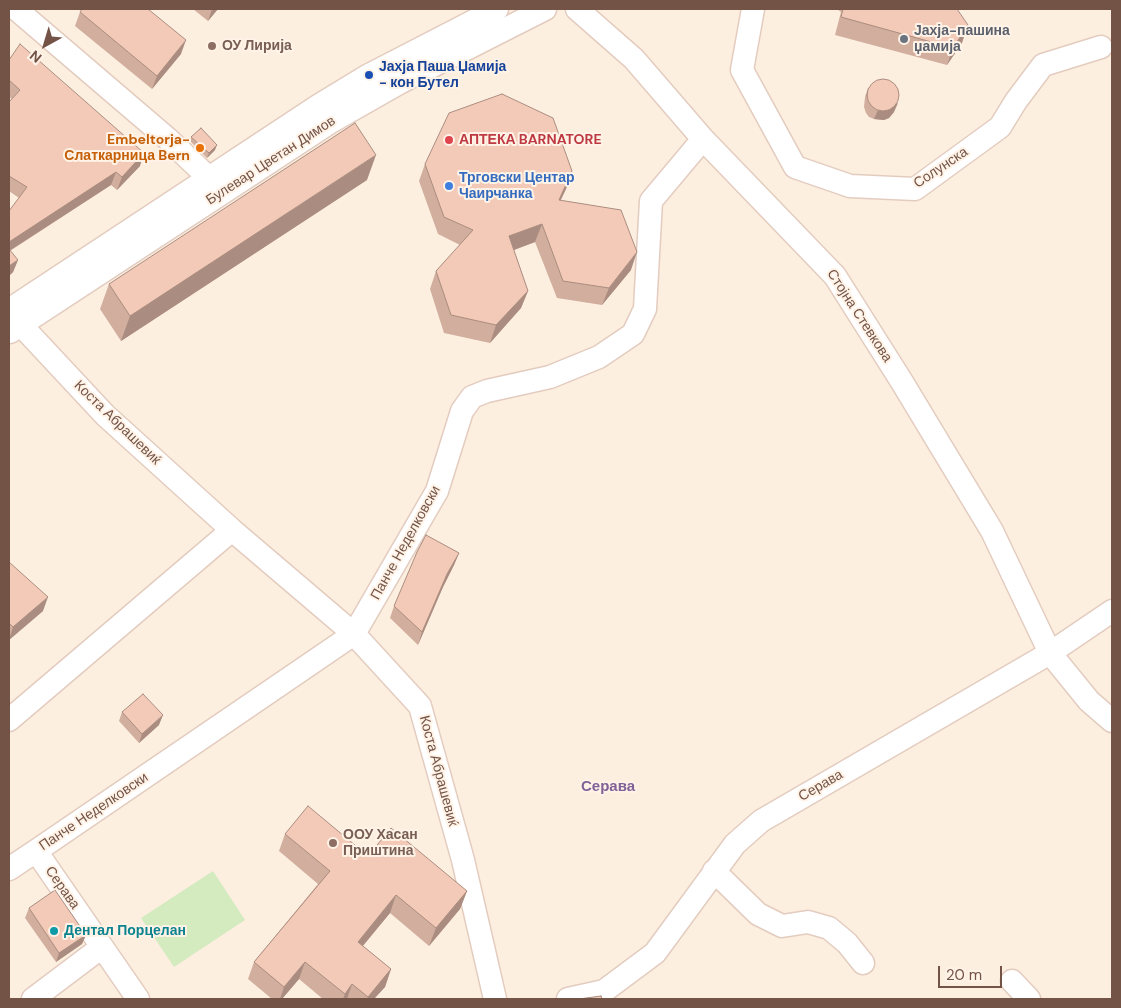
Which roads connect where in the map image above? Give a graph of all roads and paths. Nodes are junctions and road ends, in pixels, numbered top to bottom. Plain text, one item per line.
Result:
1 (16, 9) edge
2 (496, 9) edge
3 (545, 9) edge
4 (577, 9) edge
5 (753, 9) edge
6 (1101, 47) dead end
7 (703, 140) junction
8 (209, 178) junction
9 (12, 319) edge
10 (232, 530) junction
11 (1112, 611) edge
12 (354, 634) junction
13 (1050, 653) junction
14 (9, 720) edge
15 (1112, 721) edge
16 (36, 851) junction
17 (9, 869) edge
18 (714, 871) junction
19 (102, 947) junction
20 (863, 962) dead end
21 (1012, 981) dead end
22 (33, 999) edge
23 (138, 999) edge
24 (495, 999) edge
25 (568, 999) edge
26 (1029, 999) edge

1 - 8 street
2 - 8 street, Булевар Цветан Димов
3 - 9 street, Булевар Цветан Димов
4 - 7 street, Стојна Стевкова
5 - 6 street, Солунска
7 - 12 street, Панче Неделковски
7 - 13 street, Стојна Стевкова
8 - 9 street, Булевар Цветан Димов
9 - 10 street, Коста Абрашевиќ
10 - 12 street, Коста Абрашевиќ
10 - 14 street
11 - 13 street, Серава
12 - 16 street, Панче Неделковски
12 - 24 street, Коста Абрашевиќ
13 - 15 street, Стојна Стевкова
13 - 18 street, Серава
16 - 17 street, Панче Неделковски
16 - 19 street, Серава
18 - 20 street
18 - 25 street, Серава
19 - 22 street
19 - 23 street, Серава
21 - 26 street

